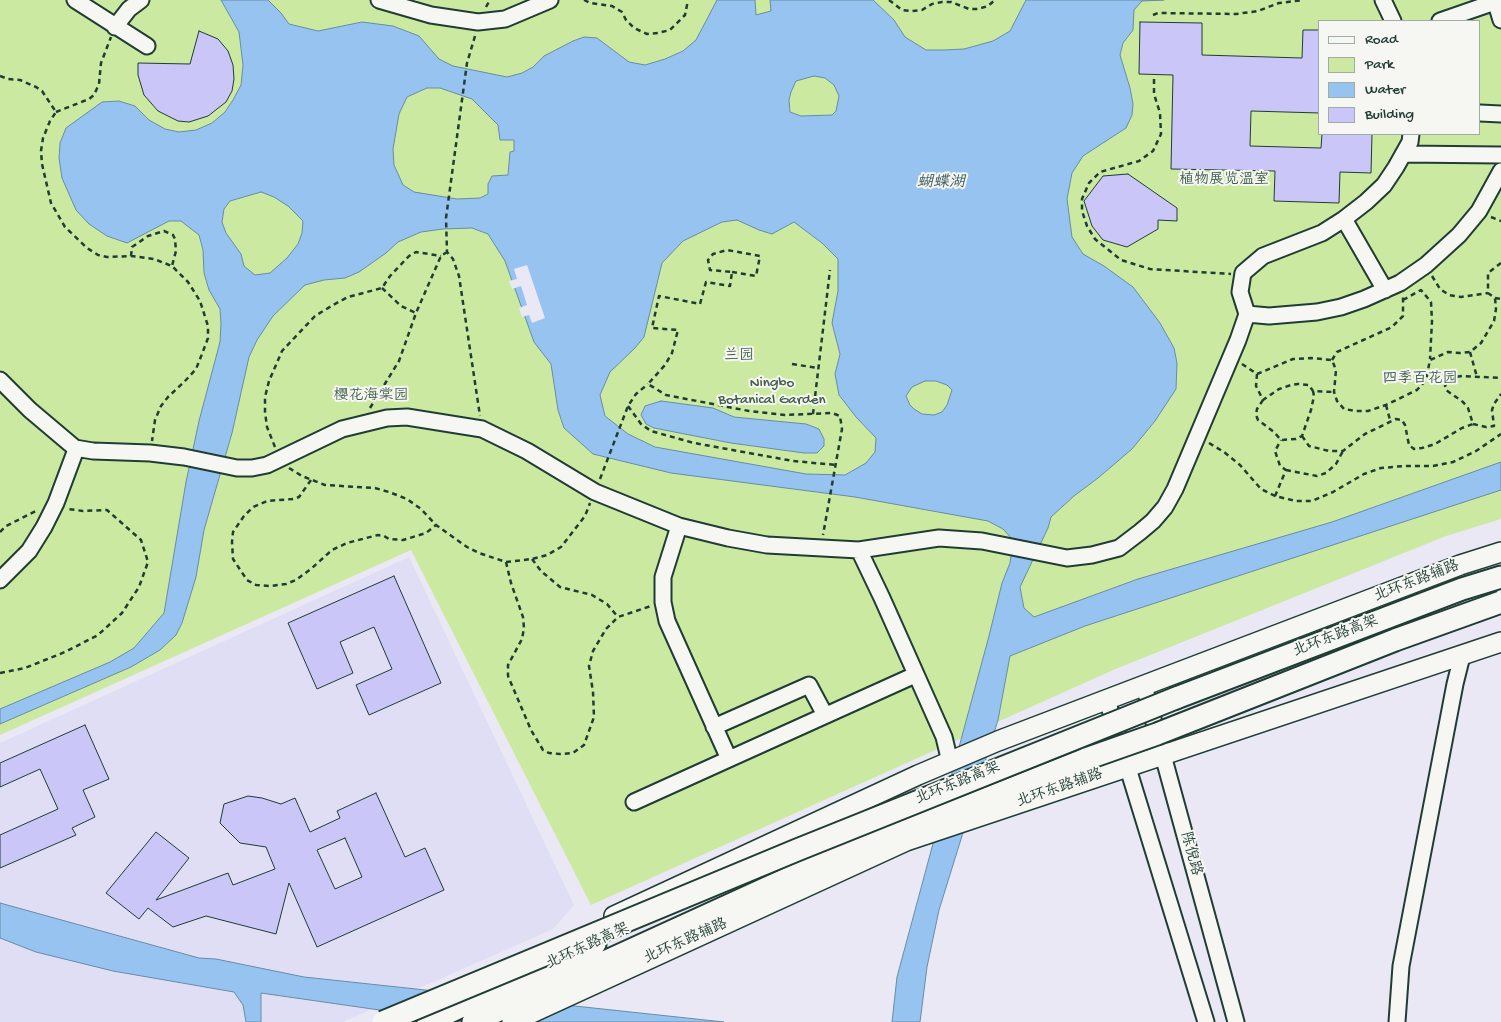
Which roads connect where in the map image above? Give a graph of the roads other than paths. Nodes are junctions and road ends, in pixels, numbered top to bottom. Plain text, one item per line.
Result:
1 (75, 0) edge
2 (140, 0) edge
3 (379, 0) edge
4 (550, 0) edge
5 (1383, 0) edge
6 (1495, 1) edge
7 (1392, 20) edge
8 (1443, 20) edge
9 (1501, 20) edge
10 (115, 27) junction
11 (146, 46) dead end
12 (1481, 113) edge
13 (1501, 114) edge
14 (1411, 135) edge
15 (1403, 154) junction
16 (1501, 156) edge
17 (1501, 171) edge
18 (1344, 219) junction
19 (1385, 290) junction
20 (1247, 314) junction
21 (0, 380) edge
22 (75, 448) junction
23 (679, 526) junction
24 (858, 550) junction
25 (1501, 552) edge
26 (1501, 577) edge
27 (0, 580) edge
28 (1501, 602) edge
29 (1501, 642) edge
30 (1462, 656) junction
31 (915, 675) junction
32 (1144, 686) junction
33 (1107, 700) junction
34 (824, 716) junction
35 (714, 728) junction
36 (1164, 756) junction
37 (729, 759) junction
38 (950, 762) junction
39 (1127, 767) junction
40 (634, 802) dead end
41 (797, 850) junction
42 (806, 870) junction
43 (383, 1022) edge
44 (428, 1022) edge
45 (474, 1022) edge
46 (503, 1022) edge
47 (512, 1022) edge
48 (1206, 1022) edge
49 (1236, 1022) edge
50 (1397, 1022) edge

1 - 10 street
2 - 10 street
3 - 4 street
5 - 7 street
6 - 8 street
6 - 9 street
10 - 11 street
12 - 13 street
14 - 15 street
15 - 16 street
15 - 18 street
17 - 19 street
18 - 19 street
18 - 20 street
19 - 20 street
20 - 24 street
21 - 22 street
22 - 23 street
22 - 27 street
23 - 24 street
23 - 35 street
24 - 31 street
25 - 32 main road, 北环东路辅路
26 - 41 highway, 北环东路高架, bridge
28 - 42 highway, 北环东路高架, bridge
29 - 30 main road, 北环东路辅路
30 - 36 main road, 北环东路辅路
30 - 50 street
31 - 34 street
31 - 38 street
32 - 33 main road, 北环东路辅路
32 - 36 street, 陈倪路
33 - 38 main road, 北环东路辅路
33 - 39 street
34 - 35 street
34 - 37 street
35 - 37 street
36 - 39 main road, 北环东路辅路
36 - 49 street, 陈倪路
37 - 40 street
38 - 43 main road, 北环东路辅路, bridge
39 - 47 main road, 北环东路辅路
39 - 48 street
41 - 43 highway, bridge
41 - 44 highway, 北环东路高架, bridge
42 - 45 highway, 北环东路高架
42 - 46 highway

